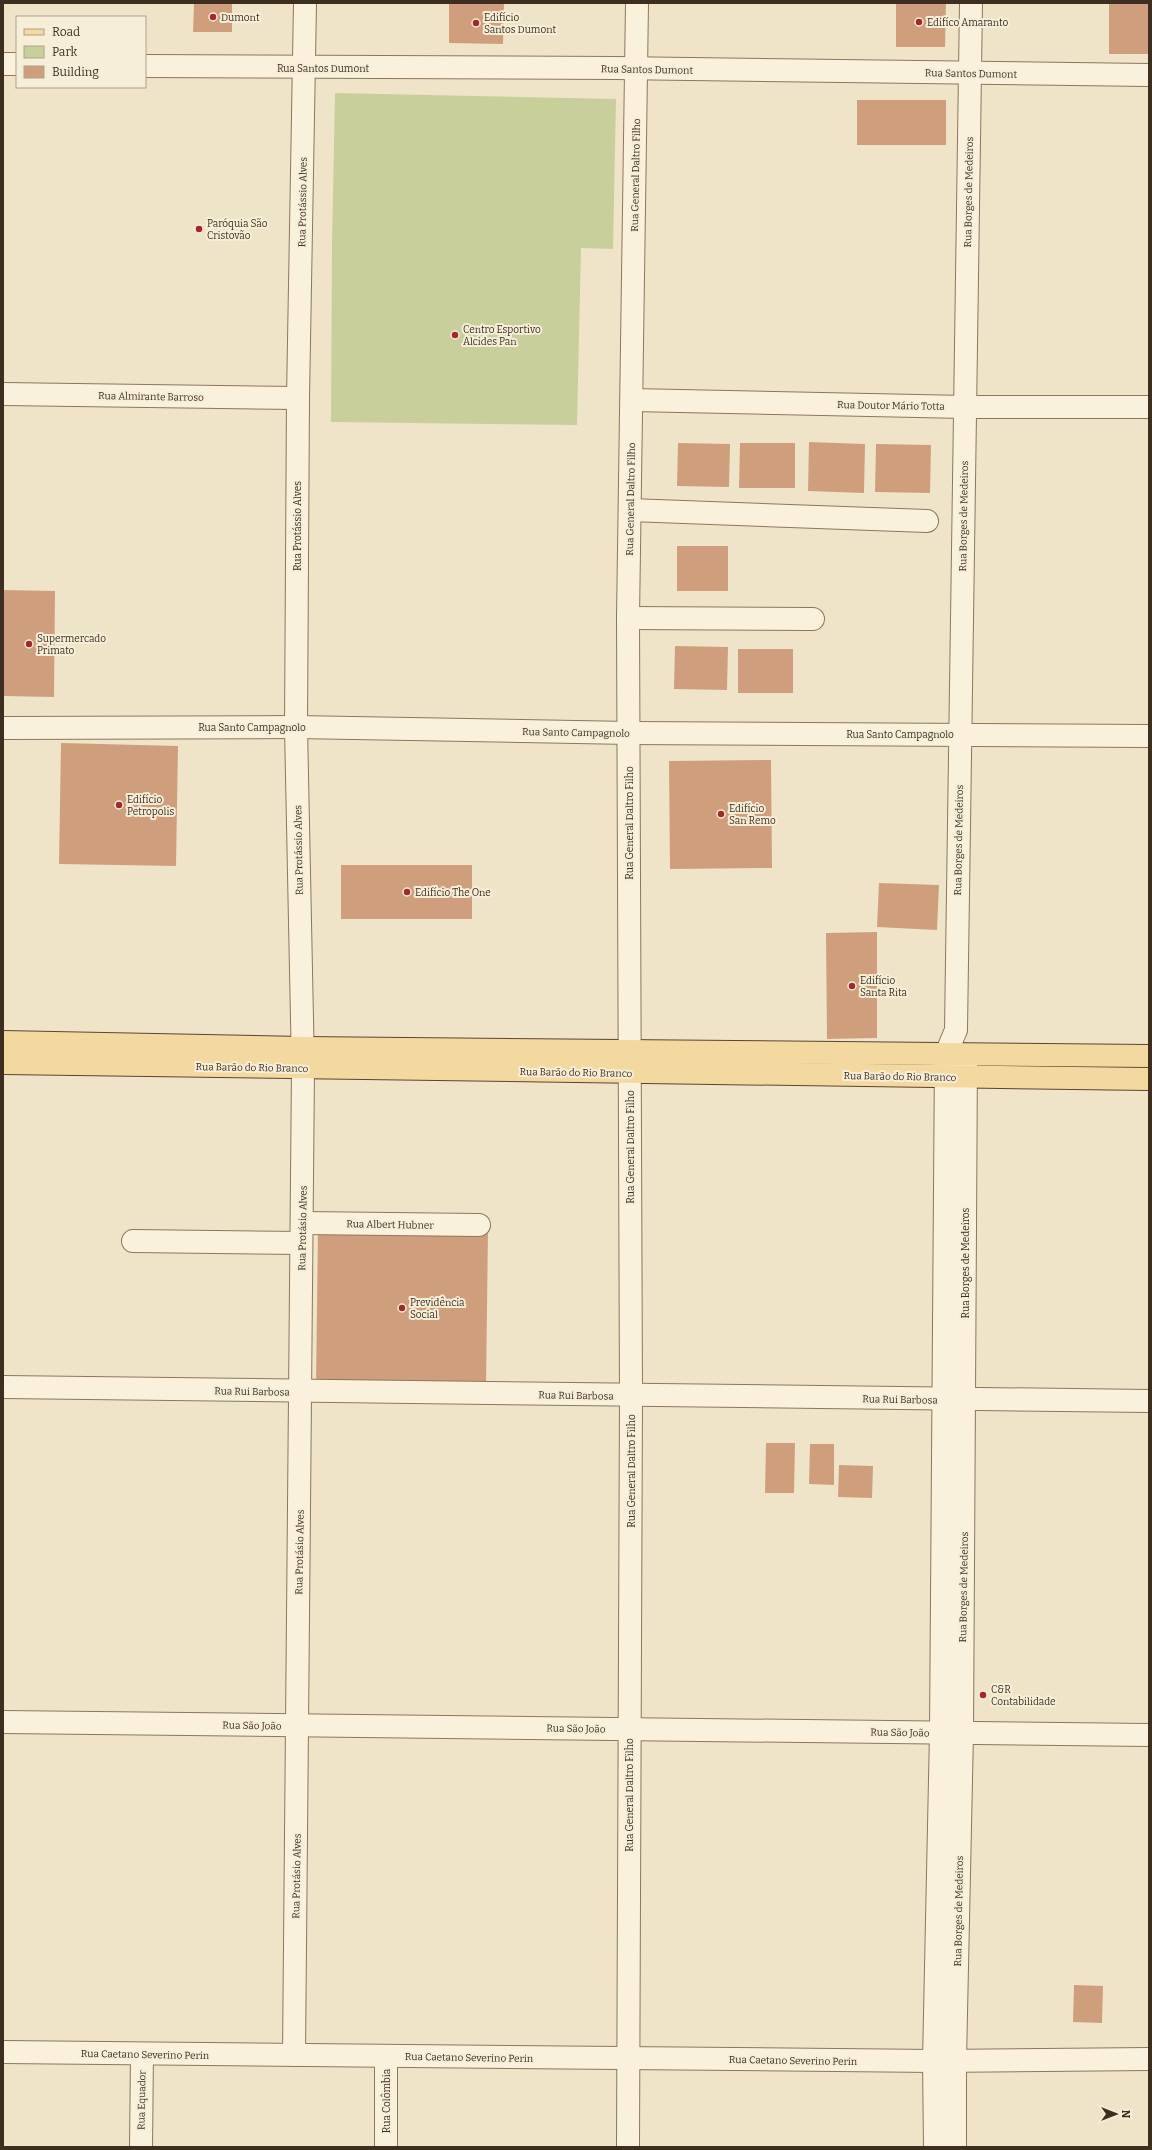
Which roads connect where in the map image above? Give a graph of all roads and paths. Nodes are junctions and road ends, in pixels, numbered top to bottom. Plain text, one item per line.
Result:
1 (306, 3) edge
2 (637, 3) edge
3 (971, 3) edge
4 (3, 64) edge
5 (16, 64) edge
6 (146, 66) edge
7 (304, 68) junction
8 (637, 69) junction
9 (970, 73) junction
10 (1149, 75) edge
11 (3, 394) edge
12 (298, 398) junction
13 (632, 400) junction
14 (965, 406) junction
15 (1149, 407) edge
16 (630, 510) junction
17 (927, 521) dead end
18 (628, 618) junction
19 (813, 619) dead end
20 (296, 727) junction
21 (3, 728) edge
22 (630, 733) junction
23 (960, 734) junction
24 (1149, 736) edge
25 (3, 1042) edge
26 (629, 1051) junction
27 (956, 1054) junction
28 (1149, 1056) edge
29 (303, 1058) junction
30 (3, 1063) edge
31 (630, 1073) junction
32 (956, 1077) junction
33 (1149, 1079) edge
34 (479, 1225) dead end
35 (301, 1233) junction
36 (133, 1241) dead end
37 (3, 1387) edge
38 (300, 1391) junction
39 (631, 1396) junction
40 (942, 1399) junction
41 (965, 1400) junction
42 (1149, 1401) edge
43 (3, 1722) edge
44 (297, 1725) junction
45 (630, 1729) junction
46 (952, 1733) junction
47 (1149, 1735) edge
48 (3, 2052) edge
49 (142, 2054) junction
50 (294, 2055) junction
51 (386, 2056) junction
52 (628, 2058) junction
53 (1149, 2059) edge
54 (944, 2061) junction
55 (141, 2147) edge
56 (386, 2147) edge
57 (628, 2147) edge
58 (935, 2147) edge
59 (955, 2147) edge

1 - 7 street, Rua Protássio Alves
2 - 8 street, Rua General Daltro Filho
3 - 9 street, Rua Borges de Medeiros
4 - 5 street
6 - 7 street, Rua Santos Dumont
7 - 8 street, Rua Santos Dumont
7 - 12 street, Rua Protássio Alves
8 - 9 street, Rua Santos Dumont
8 - 13 street, Rua General Daltro Filho
9 - 10 street, Rua Santos Dumont
9 - 14 street, Rua Borges de Medeiros
11 - 12 street, Rua Almirante Barroso
12 - 20 street, Rua Protássio Alves
13 - 14 street, Rua Doutor Mário Totta
13 - 16 street, Rua General Daltro Filho
14 - 15 street, Rua Doutor Mário Totta
14 - 23 street, Rua Borges de Medeiros
16 - 17 street
16 - 18 street, Rua General Daltro Filho
18 - 19 street
18 - 22 street, Rua General Daltro Filho
20 - 21 street, Rua Santo Campagnolo
20 - 22 street, Rua Santo Campagnolo
20 - 29 street, Rua Protássio Alves
22 - 23 street, Rua Santo Campagnolo
22 - 26 street, Rua General Daltro Filho
23 - 24 street, Rua Santo Campagnolo
23 - 27 street, Rua Borges de Medeiros
25 - 29 main road, Rua Barão do Rio Branco
26 - 27 main road, Rua Barão do Rio Branco
26 - 29 main road, Rua Barão do Rio Branco
26 - 31 street, Rua General Daltro Filho
27 - 28 main road, Rua Barão do Rio Branco
27 - 32 street
29 - 30 main road, Rua Barão do Rio Branco
29 - 31 main road, Rua Barão do Rio Branco
29 - 35 street, Rua Protásio Alves
31 - 32 main road, Rua Barão do Rio Branco
31 - 39 street, Rua General Daltro Filho
32 - 33 main road, Rua Barão do Rio Branco
32 - 40 street
32 - 41 street, Rua Borges de Medeiros
34 - 35 street, Rua Albert Hubner
35 - 36 street, Rua Albert Hubner
35 - 38 street, Rua Protásio Alves
37 - 38 street, Rua Rui Barbosa
38 - 39 street, Rua Rui Barbosa
38 - 44 street, Rua Protásio Alves
39 - 40 street, Rua Rui Barbosa
39 - 45 street, Rua General Daltro Filho
40 - 41 street, Rua Rui Barbosa
40 - 46 street
41 - 42 street, Rua Rui Barbosa
41 - 46 street, Rua Borges de Medeiros
43 - 44 street, Rua São João
44 - 45 street, Rua São João
44 - 50 street, Rua Protásio Alves
45 - 46 street, Rua São João
45 - 52 street, Rua General Daltro Filho
46 - 47 street, Rua São João
46 - 54 street, Rua Borges de Medeiros
48 - 49 street, Rua Caetano Severino Perin
49 - 50 street, Rua Caetano Severino Perin
49 - 55 street, Rua Equador
50 - 51 street, Rua Caetano Severino Perin
51 - 52 street, Rua Caetano Severino Perin
51 - 56 street, Rua Colômbia
52 - 54 street, Rua Caetano Severino Perin
52 - 57 street, Rua General Daltro Filho
53 - 54 street, Rua Caetano Severino Perin
54 - 58 street
54 - 59 street, Rua Borges de Medeiros

